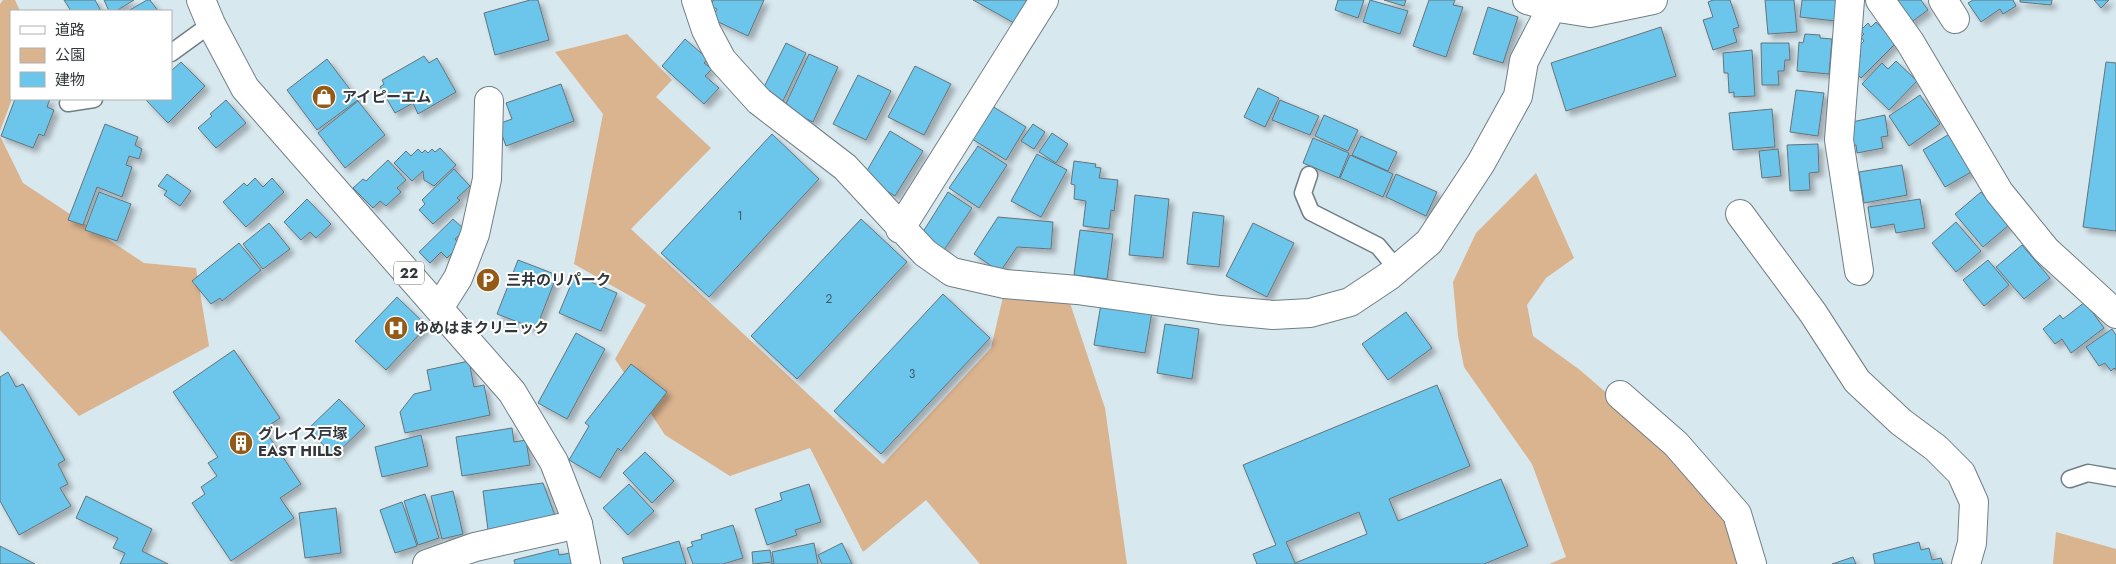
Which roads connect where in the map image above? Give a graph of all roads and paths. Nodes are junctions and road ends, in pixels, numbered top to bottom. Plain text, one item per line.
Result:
1 (696, 0) edge
2 (1044, 0) edge
3 (1653, 0) edge
4 (1850, 0) edge
5 (1880, 0) edge
6 (1545, 2) edge
7 (206, 12) edge
8 (172, 52) edge
9 (88, 100) edge
10 (489, 101) dead end
11 (68, 103) dead end
12 (1309, 175) dead end
13 (1740, 214) dead end
14 (900, 229) junction
15 (1397, 269) junction
16 (1859, 271) dead end
17 (439, 308) junction
18 (2116, 314) edge
19 (1620, 395) dead end
20 (2116, 478) edge
21 (2070, 479) dead end
22 (578, 524) junction
23 (427, 564) edge
24 (586, 564) edge
25 (1752, 564) edge
26 (1966, 564) edge

1 - 14 street
2 - 14 street
3 - 6 street
4 - 16 street
5 - 18 street
6 - 15 street
7 - 8 lane
7 - 17 street, 22
9 - 11 lane
10 - 17 street
12 - 15 lane
13 - 26 street
14 - 15 street
17 - 22 street, 22
19 - 25 street
20 - 21 lane
22 - 23 street
22 - 24 street, 22

